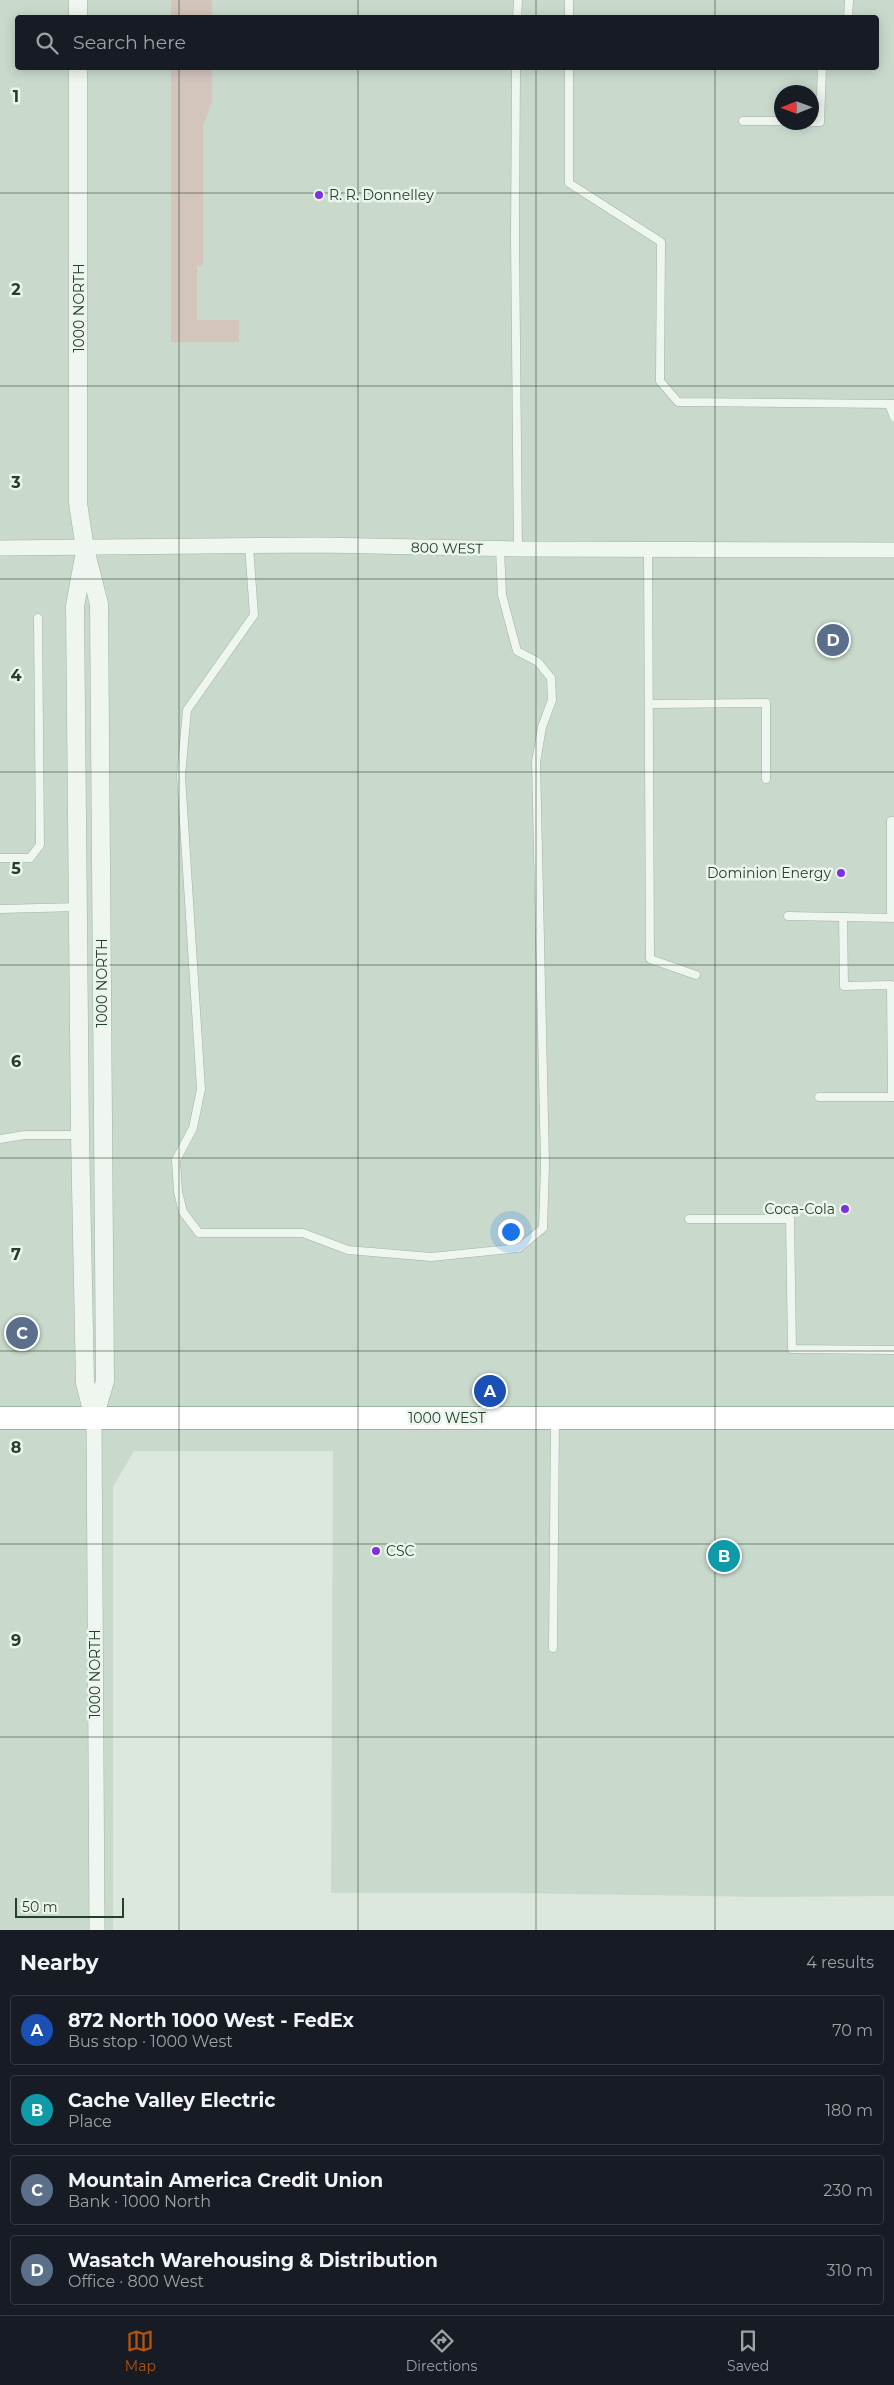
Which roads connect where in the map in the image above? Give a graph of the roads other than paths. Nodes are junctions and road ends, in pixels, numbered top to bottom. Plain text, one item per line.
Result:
1 (78, 0) edge
2 (518, 0) edge
3 (569, 0) edge
4 (849, 0) edge
5 (78, 15) edge
6 (517, 15) edge
7 (569, 15) edge
8 (848, 15) edge
9 (78, 70) edge
10 (516, 70) edge
11 (569, 70) edge
12 (822, 70) edge
13 (743, 121) dead end
14 (774, 121) edge
15 (819, 122) edge
16 (891, 404) edge
17 (894, 417) edge
18 (249, 546) junction
19 (0, 548) edge
20 (85, 549) junction
21 (500, 549) junction
22 (518, 549) junction
23 (648, 550) junction
24 (894, 550) edge
25 (38, 618) dead end
26 (649, 704) junction
27 (766, 779) dead end
28 (891, 821) dead end
29 (0, 858) edge
30 (78, 907) junction
31 (0, 909) edge
32 (788, 916) dead end
33 (843, 916) junction
34 (893, 918) edge
35 (696, 975) dead end
36 (819, 1097) dead end
37 (893, 1097) edge
38 (80, 1135) junction
39 (0, 1139) edge
40 (689, 1218) dead end
41 (894, 1350) edge
42 (0, 1418) edge
43 (94, 1418) junction
44 (555, 1418) junction
45 (894, 1418) edge
46 (553, 1648) dead end
47 (97, 1930) edge

1 - 5 street
2 - 6 lane
3 - 7 lane
4 - 8 lane
9 - 20 street, 1000 NORTH
10 - 22 lane
11 - 16 lane
12 - 15 lane
13 - 14 lane
16 - 17 lane
18 - 20 street, 800 WEST
18 - 21 street, 800 WEST
18 - 21 lane
19 - 20 street, 800 WEST
20 - 30 street, 1000 NORTH
20 - 43 street, 1000 NORTH
21 - 22 street, 800 WEST
22 - 23 street, 800 WEST
23 - 24 street, 800 WEST
23 - 26 lane
25 - 29 lane
26 - 27 lane
26 - 35 lane
28 - 34 lane
30 - 31 lane
30 - 38 street, 1000 NORTH
32 - 33 lane
33 - 34 lane
33 - 37 lane
36 - 37 lane
38 - 39 lane
38 - 43 street, 1000 NORTH
40 - 41 lane
42 - 43 main road, 1000 WEST
43 - 44 main road, 1000 WEST
43 - 47 street, 1000 NORTH
44 - 45 main road, 1000 WEST
44 - 46 lane

